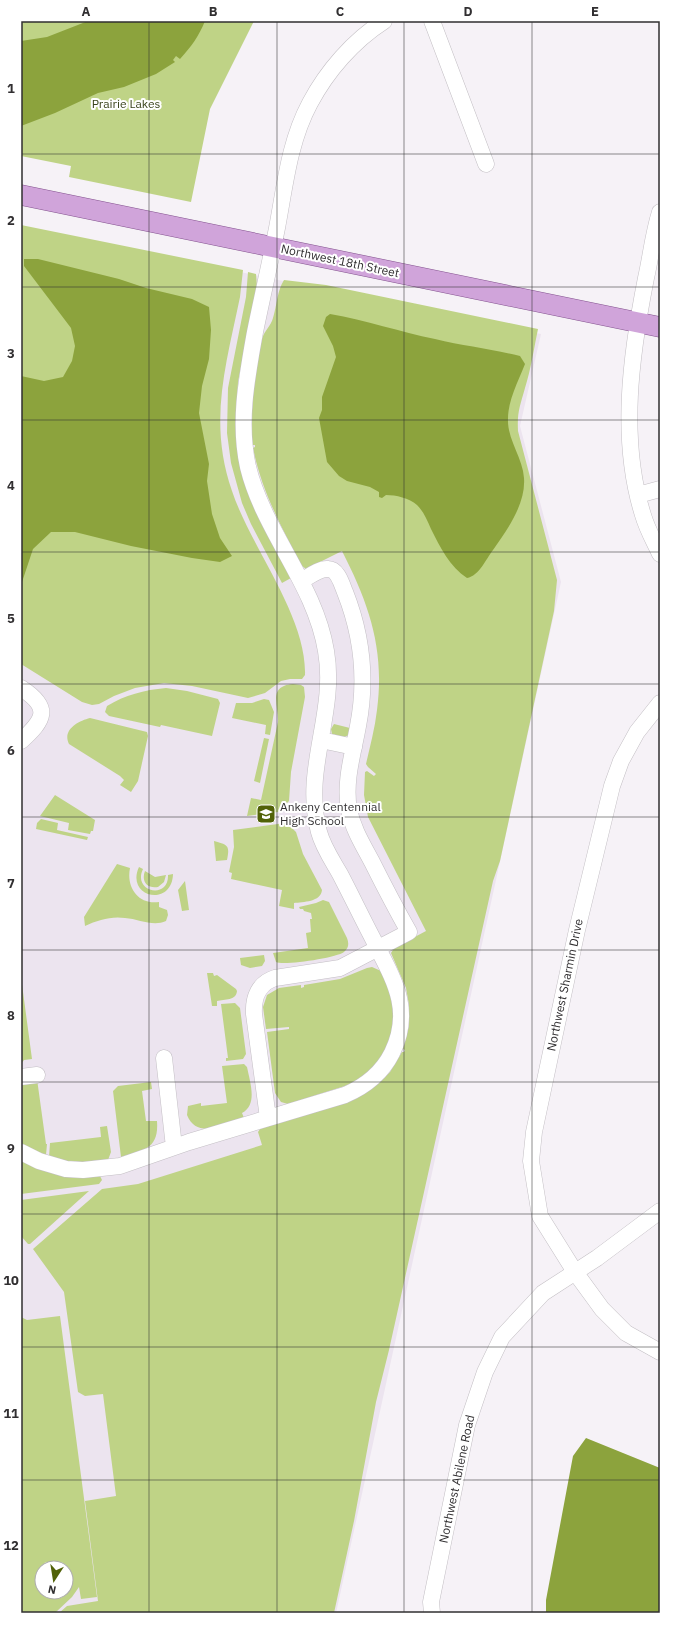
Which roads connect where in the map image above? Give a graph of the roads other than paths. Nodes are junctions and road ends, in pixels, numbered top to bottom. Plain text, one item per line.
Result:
1 (384, 21) edge
2 (432, 21) edge
3 (486, 164) dead end
4 (21, 195) edge
5 (660, 212) edge
6 (273, 247) junction
7 (638, 323) junction
8 (660, 327) edge
9 (660, 489) edge
10 (638, 495) junction
11 (660, 554) edge
12 (301, 581) junction
13 (21, 688) edge
14 (660, 703) edge
15 (22, 737) edge
16 (321, 740) junction
17 (354, 747) junction
18 (378, 949) junction
19 (164, 1058) dead end
20 (37, 1075) dead end
21 (21, 1077) edge
22 (268, 1118) junction
23 (174, 1147) junction
24 (21, 1152) edge
25 (660, 1211) edge
26 (574, 1272) junction
27 (660, 1352) edge
28 (432, 1613) edge

1 - 6 street
2 - 3 street
4 - 6 main road, Northwest 18th Street
5 - 7 street
6 - 7 main road, Northwest 18th Street
6 - 12 street
7 - 8 main road, Northwest 18th Street
7 - 10 street
9 - 10 street
10 - 11 street
12 - 16 street
12 - 17 street
13 - 15 street
14 - 26 street, Northwest Sharmin Drive
16 - 17 street
16 - 18 street
17 - 18 street
18 - 22 street
18 - 22 street
19 - 23 street
20 - 21 street
22 - 23 street
23 - 24 street
25 - 26 street, Northwest Abilene Road
26 - 27 street, Northwest Sharmin Drive
26 - 28 street, Northwest Abilene Road

